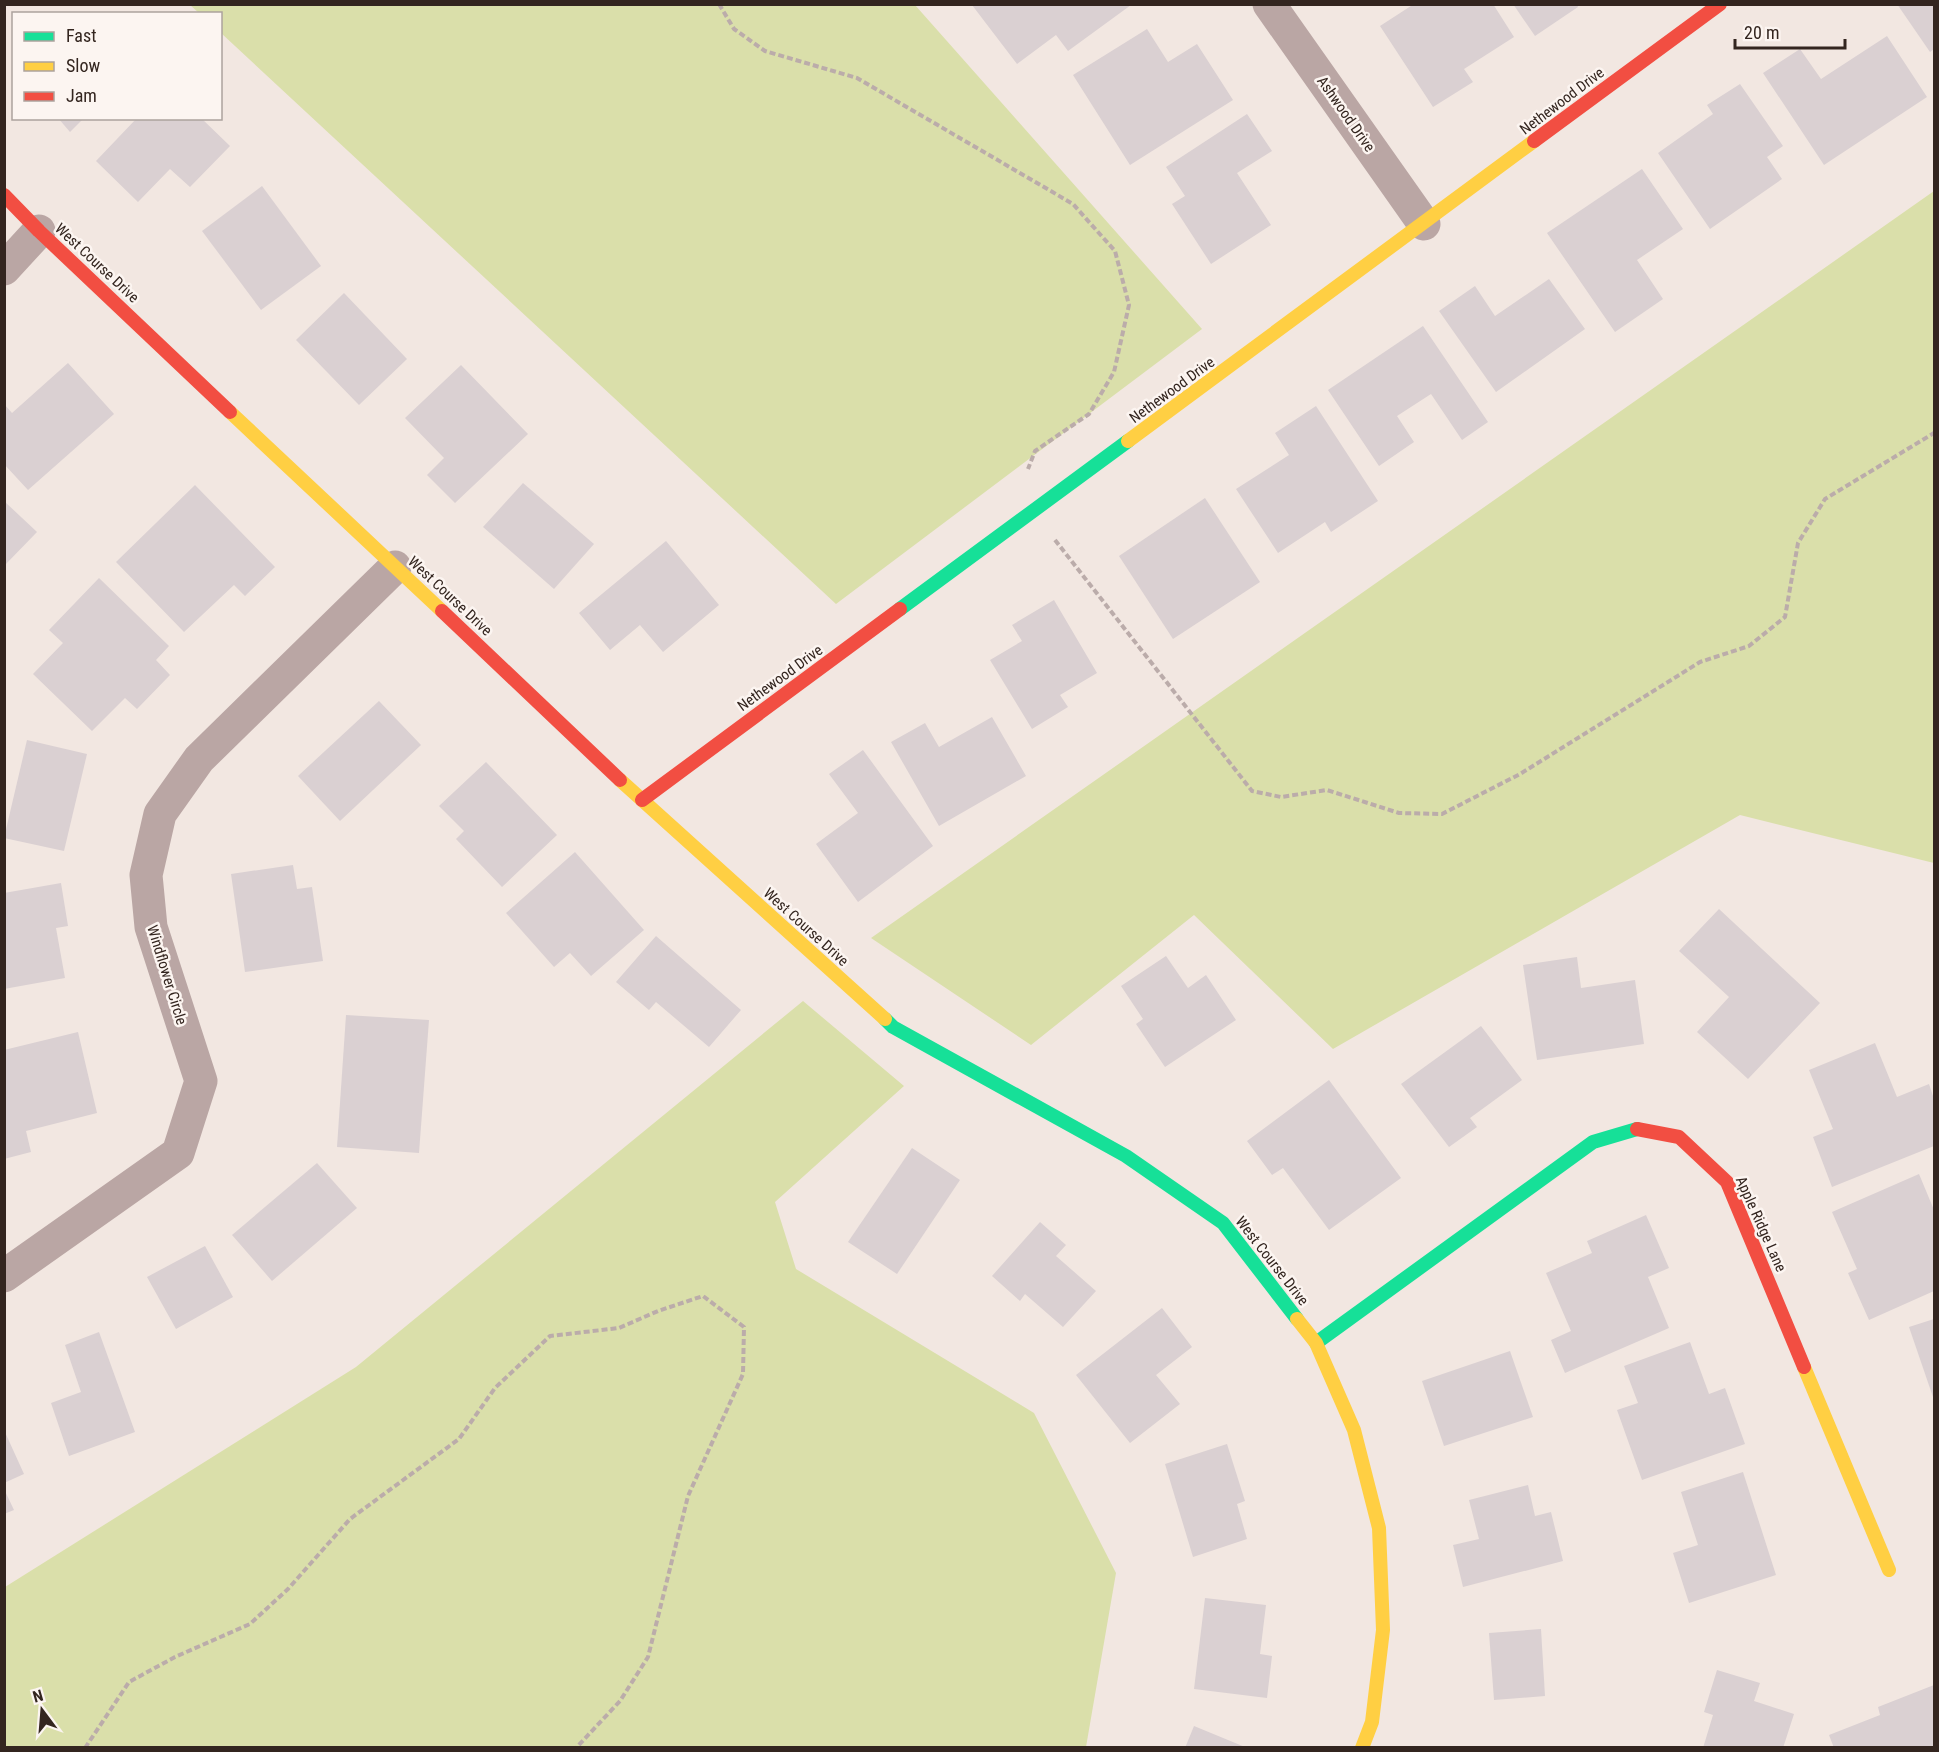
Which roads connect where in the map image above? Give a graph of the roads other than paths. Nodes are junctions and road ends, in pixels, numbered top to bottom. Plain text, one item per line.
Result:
1 (1269, 4) edge
2 (1720, 4) edge
3 (4, 195) edge
4 (1424, 224) junction
5 (39, 231) junction
6 (4, 269) edge
7 (395, 567) junction
8 (642, 800) junction
9 (4, 1276) edge
10 (1316, 1343) junction
11 (1889, 1569) dead end
12 (1362, 1748) edge

1 - 4 street, Ashwood Drive
2 - 4 street, Nethewood Drive
3 - 5 street, West Course Drive
4 - 8 street, Nethewood Drive
5 - 6 street
5 - 7 street, West Course Drive
7 - 8 street, West Course Drive
7 - 9 street, Windflower Circle
8 - 10 street, West Course Drive
10 - 11 street, Apple Ridge Lane
10 - 12 street, West Course Drive

